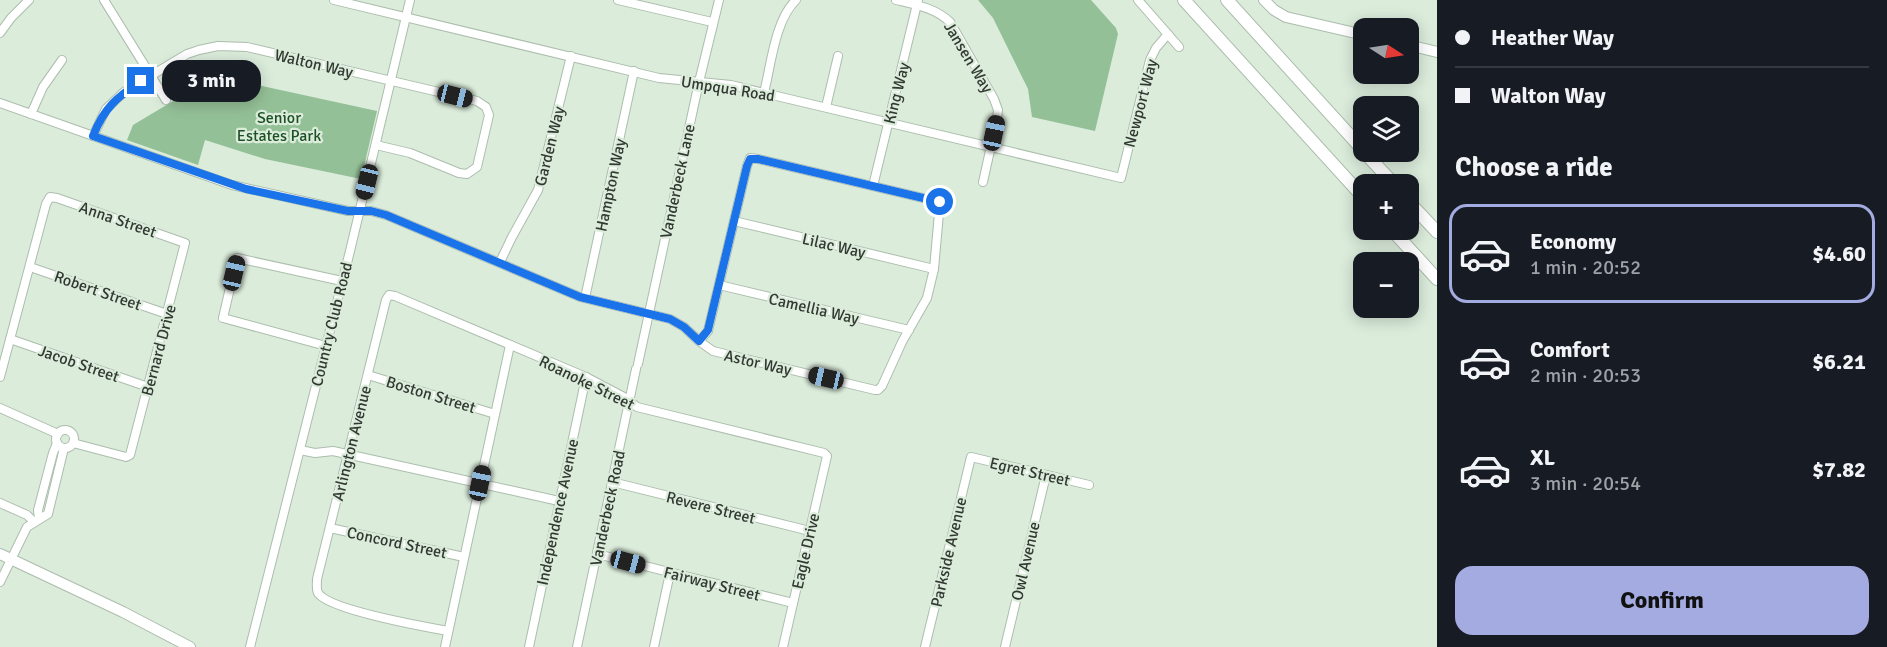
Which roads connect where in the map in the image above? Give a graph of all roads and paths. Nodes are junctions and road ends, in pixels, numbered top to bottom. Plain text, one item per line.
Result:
1 (29, 0) edge
2 (104, 0) edge
3 (334, 0) edge
4 (410, 0) edge
5 (618, 0) edge
6 (719, 0) edge
7 (796, 0) edge
8 (896, 0) edge
9 (1138, 0) edge
10 (1184, 0) edge
11 (1227, 0) edge
12 (1264, 0) edge
13 (918, 2) edge
14 (406, 17) junction
15 (712, 22) junction
16 (1353, 32) edge
17 (0, 33) edge
18 (1168, 34) junction
19 (1179, 47) dead end
20 (1419, 48) edge
21 (1437, 52) edge
22 (571, 56) junction
23 (838, 56) dead end
24 (62, 60) dead end
25 (634, 71) junction
26 (150, 75) junction
27 (391, 81) junction
28 (699, 82) junction
29 (764, 93) junction
30 (166, 100) dead end
31 (0, 104) edge
32 (826, 107) junction
33 (31, 114) junction
34 (889, 123) junction
35 (93, 136) junction
36 (1353, 139) edge
37 (376, 145) junction
38 (992, 147) junction
39 (1374, 162) edge
40 (1385, 174) edge
41 (1121, 178) joint
42 (983, 182) dead end
43 (873, 186) junction
44 (1353, 186) edge
45 (359, 211) junction
46 (1419, 213) edge
47 (734, 221) junction
48 (1437, 232) edge
49 (1401, 240) edge
50 (185, 243) joint
51 (500, 262) junction
52 (30, 267) junction
53 (934, 269) junction
54 (1437, 279) edge
55 (342, 281) junction
56 (719, 285) junction
57 (389, 295) joint
58 (585, 298) junction
59 (648, 313) junction
60 (167, 314) junction
61 (909, 330) junction
62 (10, 339) junction
63 (699, 341) junction
64 (510, 345) junction
65 (326, 346) junction
66 (637, 366) joint
67 (368, 375) junction
68 (0, 377) edge
69 (586, 377) junction
70 (148, 387) junction
71 (629, 401) junction
72 (0, 408) edge
73 (495, 414) junction
74 (63, 442) junction
75 (300, 450) junction
76 (348, 454) junction
77 (827, 456) joint
78 (971, 457) joint
79 (1046, 475) junction
80 (612, 482) junction
81 (480, 483) junction
82 (1089, 485) dead end
83 (559, 501) junction
84 (0, 502) edge
85 (36, 521) junction
86 (330, 528) junction
87 (810, 531) junction
88 (0, 554) edge
89 (597, 554) junction
90 (465, 557) junction
91 (11, 559) junction
92 (670, 573) junction
93 (0, 582) edge
94 (793, 603) junction
95 (448, 632) junction
96 (190, 647) edge
97 (250, 647) edge
98 (445, 647) edge
99 (530, 647) edge
100 (577, 647) edge
101 (654, 647) edge
102 (783, 647) edge
103 (925, 647) edge
104 (1005, 647) edge

1 - 17 street
2 - 26 street
3 - 14 street, Umpqua Road
4 - 14 street, Country Club Road
5 - 15 street
6 - 15 street, Vanderbeck Lane
7 - 29 street
8 - 13 street, Jansen Way
9 - 18 street
10 - 44 highway
11 - 36 highway
12 - 16 main road
13 - 34 street, King Way
13 - 38 street, Jansen Way
14 - 22 street, Umpqua Road
14 - 27 street, Country Club Road
15 - 28 street, Vanderbeck Lane
18 - 19 street
18 - 41 street, Newport Way
20 - 21 main road
22 - 25 street, Umpqua Road
22 - 51 street, Garden Way
23 - 32 street
24 - 33 street
25 - 28 street, Umpqua Road
25 - 58 street, Hampton Way
26 - 27 street, Walton Way
26 - 30 street
26 - 35 street, Walton Way
27 - 37 street, Country Club Road
27 - 37 street, Walton Way
28 - 29 street, Umpqua Road
28 - 59 street, Vanderbeck Lane
29 - 32 street, Umpqua Road
31 - 33 street, Astor Way
32 - 34 street, Umpqua Road
33 - 35 street, Astor Way
34 - 38 street, Umpqua Road
34 - 43 street, King Way
35 - 45 street, Astor Way
37 - 45 street, Country Club Road
38 - 41 street, Umpqua Road
38 - 42 street, Jansen Way
39 - 40 highway
43 - 47 street
43 - 53 street
45 - 51 street, Astor Way
45 - 55 street, Country Club Road
46 - 48 highway
47 - 53 street, Lilac Way
47 - 56 street
49 - 54 highway
50 - 52 street, Anna Street
50 - 60 street, Bernard Drive
51 - 58 street, Astor Way
52 - 60 street, Robert Street
52 - 62 street
53 - 61 street
55 - 65 street, Country Club Road
55 - 65 street
56 - 61 street, Camellia Way
56 - 63 street
57 - 64 street, Roanoke Street
57 - 67 street, Arlington Avenue
58 - 59 street, Astor Way
59 - 63 street, Astor Way
59 - 66 street, Vanderbeck Lane
60 - 70 street, Bernard Drive
61 - 63 street, Astor Way
62 - 68 street
62 - 70 street, Jacob Street
64 - 69 street, Roanoke Street
64 - 73 street
65 - 75 street, Country Club Road
66 - 71 street, Vanderbeck Road
67 - 73 street, Boston Street
67 - 76 street, Arlington Avenue
69 - 71 street, Roanoke Street
69 - 83 street, Independence Avenue
70 - 74 street, Bernard Drive
71 - 77 street, Roanoke Street
71 - 80 street, Vanderbeck Road
72 - 74 street
73 - 81 street
74 - 85 street
75 - 76 street
75 - 97 street, Country Club Road
76 - 81 street
76 - 86 street, Arlington Avenue
77 - 87 street, Eagle Drive
78 - 79 street, Egret Street
78 - 103 street, Parkside Avenue
79 - 82 street, Egret Street
79 - 104 street, Owl Avenue
80 - 87 street, Revere Street
80 - 89 street, Vanderbeck Road
81 - 83 street
81 - 90 street
83 - 99 street, Independence Avenue
84 - 85 street
85 - 91 street
86 - 90 street, Concord Street
86 - 95 street, Arlington Avenue
87 - 94 street, Eagle Drive
88 - 91 main road
89 - 92 street, Fairway Street
89 - 100 street, Vanderbeck Road
90 - 95 street
91 - 93 street
91 - 96 main road
92 - 94 street, Fairway Street
92 - 101 street
94 - 102 street, Eagle Drive
95 - 98 street

